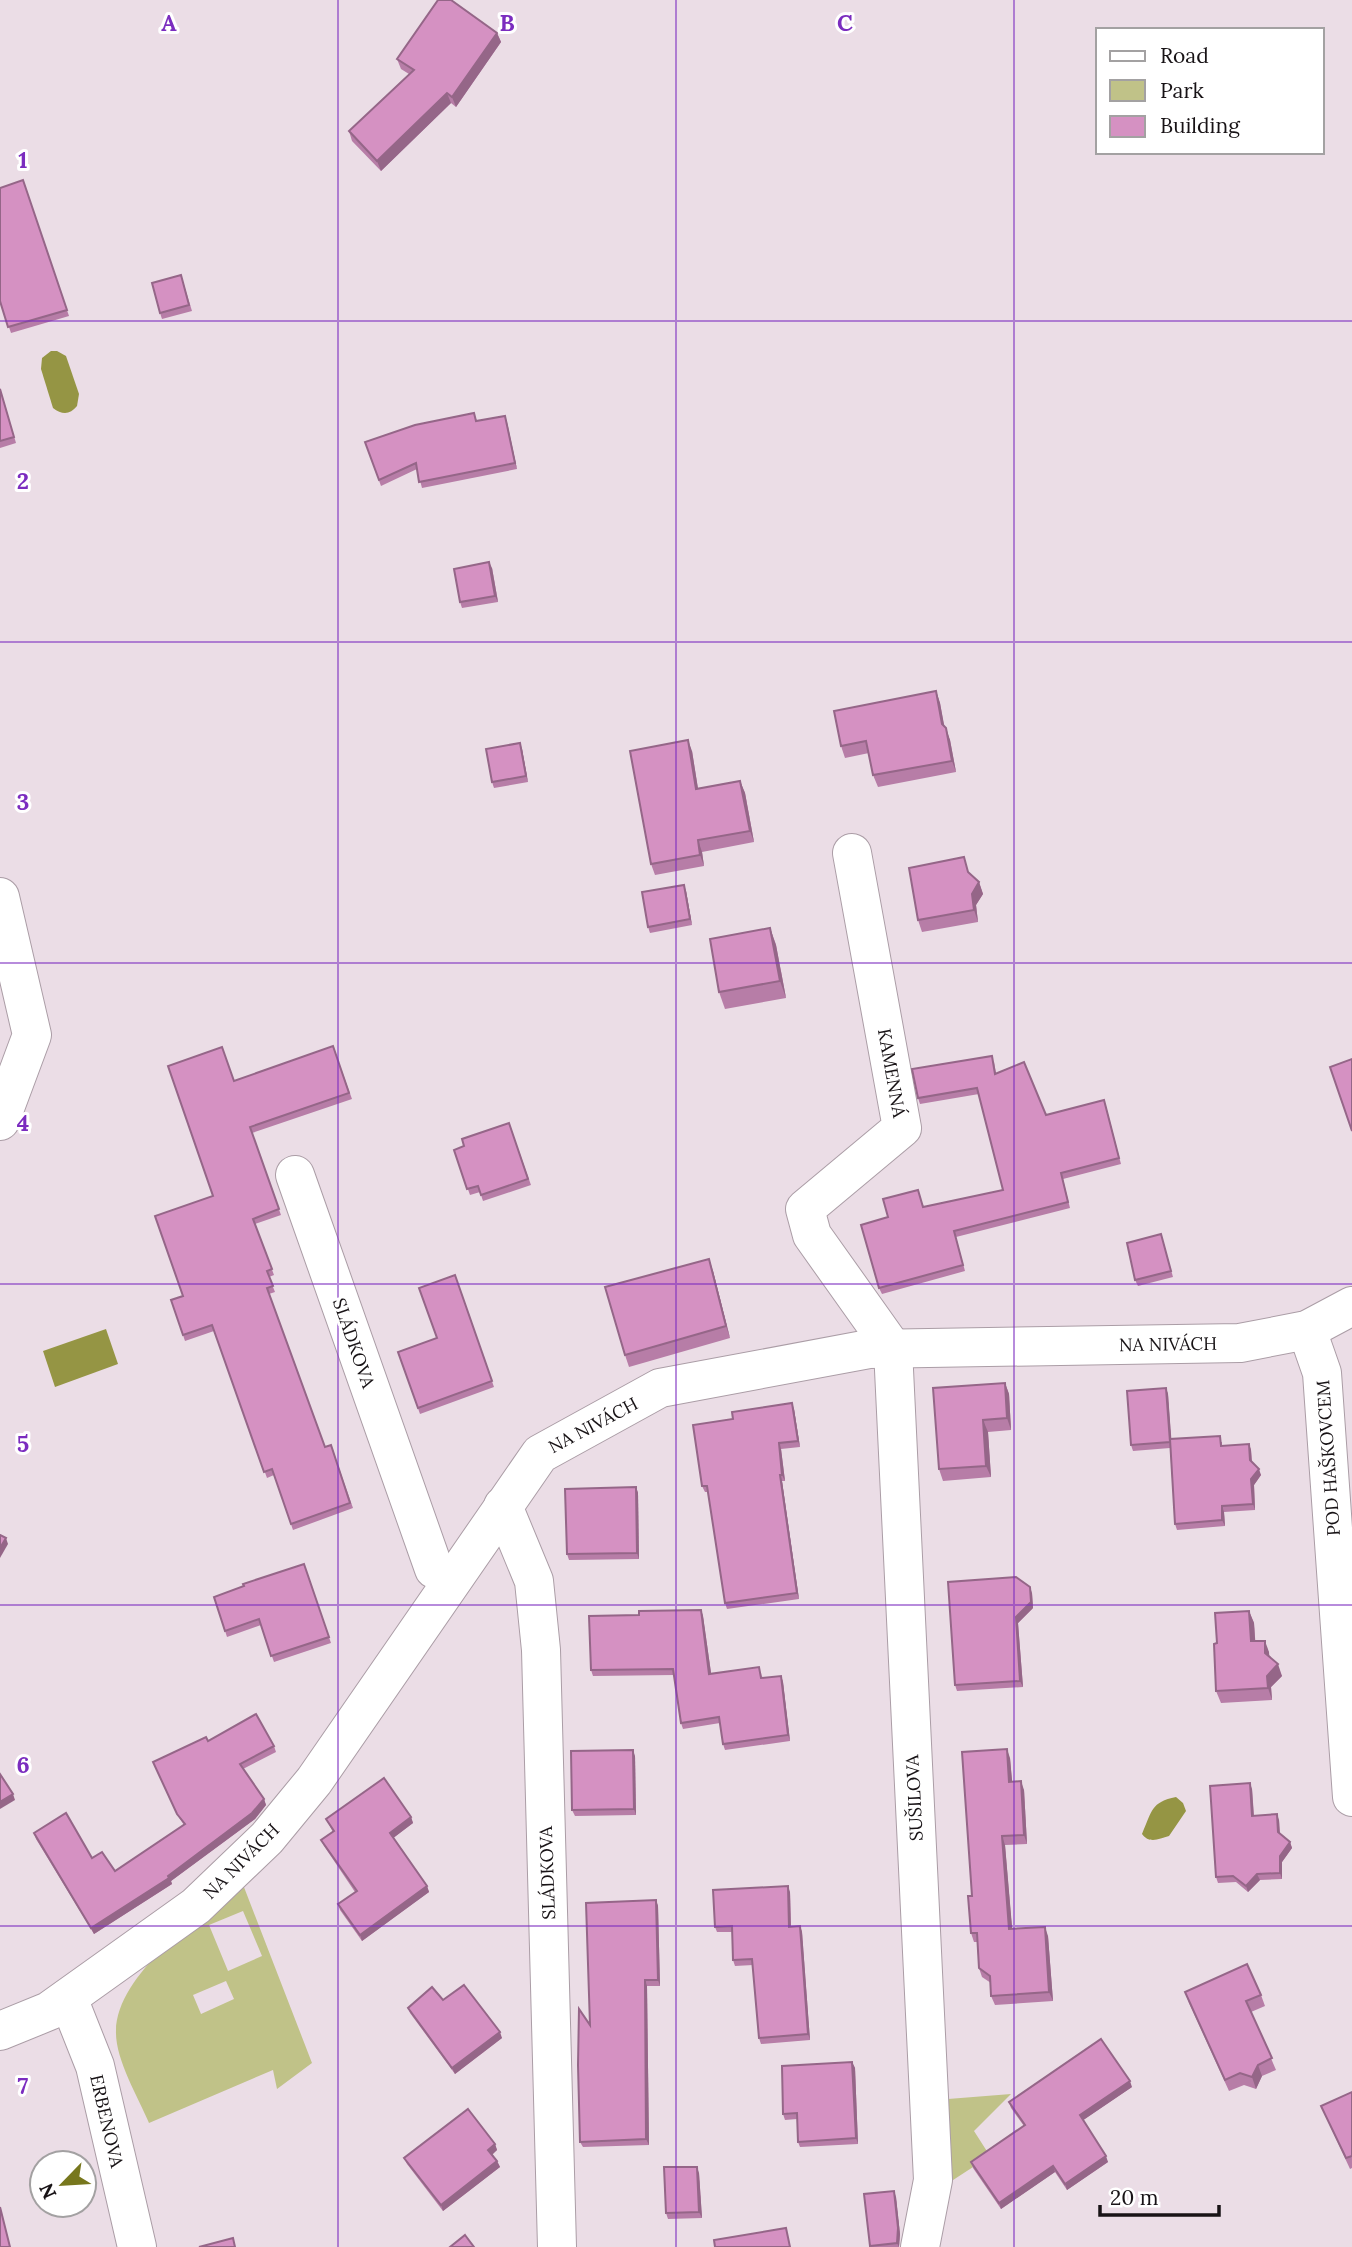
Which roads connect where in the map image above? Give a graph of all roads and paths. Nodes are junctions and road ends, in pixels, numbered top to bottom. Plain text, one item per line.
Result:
1 (852, 853) dead end
2 (0, 897) edge
3 (0, 1121) edge
4 (295, 1175) dead end
5 (1352, 1306) edge
6 (1307, 1330) junction
7 (893, 1349) junction
8 (503, 1506) junction
9 (453, 1579) junction
10 (1352, 1797) edge
11 (68, 1998) junction
12 (0, 2031) edge
13 (138, 2247) edge
14 (557, 2247) edge
15 (920, 2247) edge

1 - 7 street, KAMENNÁ
2 - 3 street
4 - 9 street, SLÁDKOVA
5 - 6 street, NA NIVÁCH
6 - 7 street, NA NIVÁCH
6 - 10 street, POD HAŠKOVCEM
7 - 8 street, NA NIVÁCH
7 - 15 street, SUŠILOVA
8 - 9 street, NA NIVÁCH
8 - 14 street, SLÁDKOVA
9 - 11 street, NA NIVÁCH
11 - 12 street, NA NIVÁCH
11 - 13 street, ERBENOVA

